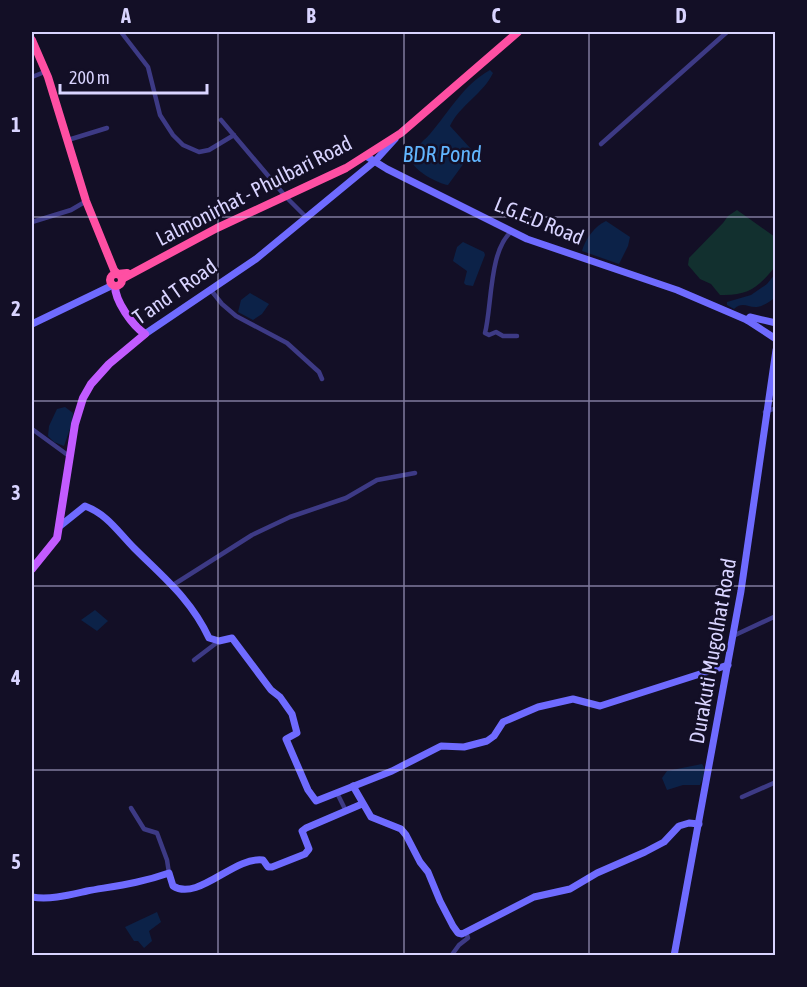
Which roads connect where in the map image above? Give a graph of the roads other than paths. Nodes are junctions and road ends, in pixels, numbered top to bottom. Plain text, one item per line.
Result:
1 (121, 32) edge
2 (518, 32) edge
3 (727, 32) edge
4 (32, 40) edge
5 (32, 51) edge
6 (42, 73) junction
7 (32, 77) edge
8 (221, 120) dead end
9 (107, 128) dead end
10 (234, 135) junction
11 (68, 140) junction
12 (601, 144) dead end
13 (370, 158) junction
14 (286, 197) junction
15 (83, 203) junction
16 (307, 218) junction
17 (32, 222) edge
18 (512, 231) junction
19 (115, 280) junction
20 (210, 289) junction
21 (747, 320) junction
22 (776, 323) edge
23 (32, 324) edge
24 (144, 334) junction
25 (517, 336) dead end
26 (776, 339) edge
27 (776, 350) edge
28 (322, 379) dead end
29 (776, 408) edge
30 (765, 412) junction
31 (32, 429) edge
32 (69, 456) junction
33 (416, 473) dead end
34 (60, 526) junction
35 (32, 569) edge
36 (173, 585) junction
37 (776, 616) edge
38 (733, 636) junction
39 (219, 641) junction
40 (194, 660) dead end
41 (728, 664) junction
42 (776, 782) edge
43 (352, 786) junction
44 (337, 793) junction
45 (742, 796) dead end
46 (362, 804) junction
47 (131, 808) dead end
48 (346, 811) junction
49 (699, 824) junction
50 (169, 873) junction
51 (32, 897) edge
52 (466, 932) junction
53 (451, 956) edge
54 (674, 956) edge

1 - 10 street
2 - 13 highway, Lalmonirhat - Phulbari Road
3 - 12 street
4 - 11 highway
5 - 6 highway
6 - 7 street
6 - 15 highway
8 - 10 street
9 - 11 street
10 - 14 street
11 - 19 highway
13 - 14 highway, Lalmonirhat - Phulbari Road
13 - 16 street, T and T Road
13 - 18 street, L.G.E.D Road
14 - 16 street
14 - 19 highway, Lalmonirhat - Phulbari Road
15 - 17 street
15 - 19 highway
16 - 20 street, T and T Road
18 - 21 street, L.G.E.D Road
18 - 25 street
19 - 23 street
19 - 24 main road
20 - 24 street, T and T Road
20 - 28 street
21 - 22 street
21 - 26 street
24 - 32 main road, T and T Road
27 - 30 street, Durakuti Mugolhat Road
29 - 30 street
30 - 38 street, Durakuti Mugolhat Road
31 - 32 street
32 - 34 main road, T and T Road
33 - 36 street
34 - 35 main road
34 - 36 street
36 - 39 street
37 - 38 street
38 - 41 street, Durakuti Mugolhat Road
39 - 40 street
39 - 44 street
41 - 43 street
41 - 49 street, Durakuti Mugolhat Road
42 - 45 street
43 - 44 street
43 - 46 street
44 - 48 street
46 - 48 street
46 - 52 street
47 - 50 street
48 - 50 street
49 - 52 street
49 - 54 street, Durakuti Mugolhat Road
50 - 51 street
52 - 53 street

